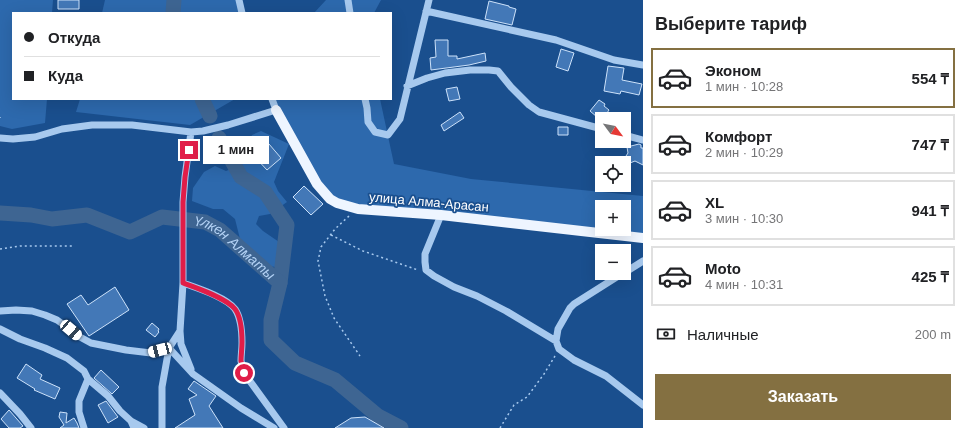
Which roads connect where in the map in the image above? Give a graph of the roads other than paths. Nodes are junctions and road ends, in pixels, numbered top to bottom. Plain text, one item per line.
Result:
1 (240, 0) edge
2 (348, 0) edge
3 (429, 0) edge
4 (426, 11) junction
5 (242, 12) edge
6 (350, 12) edge
7 (643, 65) edge
8 (407, 86) junction
9 (272, 100) edge
10 (365, 100) edge
11 (276, 110) junction
12 (595, 127) edge
13 (191, 132) junction
14 (631, 137) edge
15 (0, 138) edge
16 (643, 140) edge
17 (441, 215) junction
18 (643, 238) edge
19 (643, 261) edge
20 (631, 269) edge
21 (613, 280) edge
22 (183, 283) junction
23 (0, 311) edge
24 (0, 329) edge
25 (180, 331) junction
26 (556, 341) junction
27 (169, 348) junction
28 (193, 374) junction
29 (88, 379) junction
30 (0, 393) edge
31 (643, 405) edge
32 (132, 424) edge
33 (31, 428) edge
34 (84, 428) edge
35 (144, 428) edge
36 (162, 428) edge
37 (274, 428) edge
38 (284, 428) edge

1 - 5 street
2 - 6 street
3 - 4 street
4 - 7 street
4 - 8 street
8 - 10 street
8 - 12 street
9 - 11 street, улица Алма-Арасан
11 - 13 street
11 - 17 main road, улица Алма-Арасан
13 - 15 street
13 - 22 street
14 - 16 street
17 - 18 main road, улица Алма-Арасан
17 - 26 street
19 - 20 street
21 - 26 street
22 - 25 street
22 - 38 street
23 - 27 street
24 - 29 street
25 - 27 street
25 - 28 street
26 - 31 street
27 - 28 street
27 - 36 street
28 - 37 street
29 - 32 street
29 - 34 street
30 - 33 street
32 - 35 street

